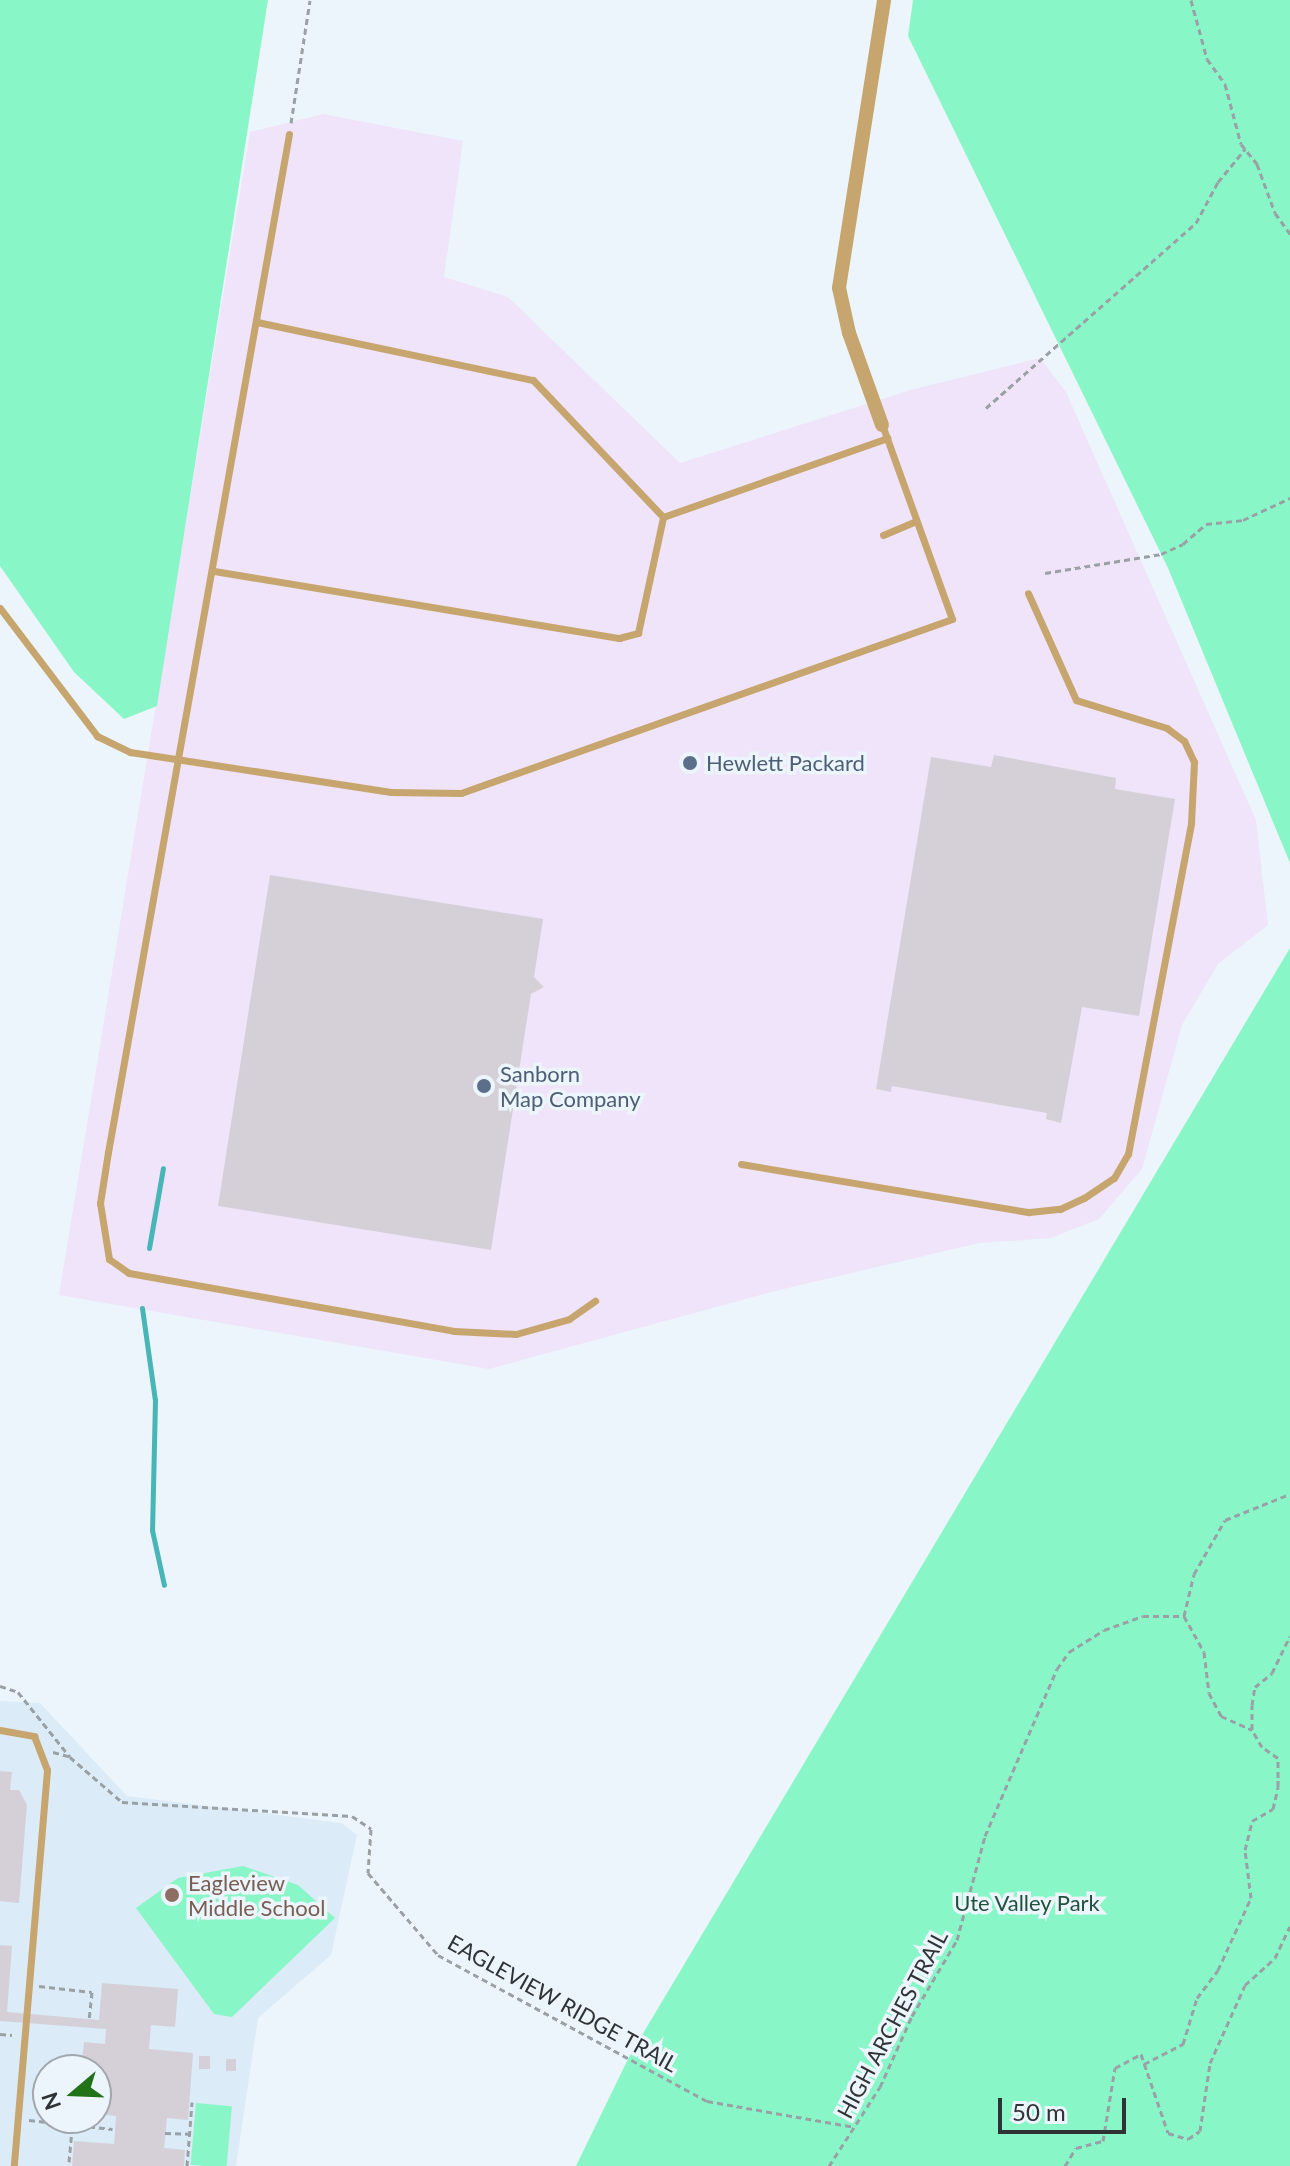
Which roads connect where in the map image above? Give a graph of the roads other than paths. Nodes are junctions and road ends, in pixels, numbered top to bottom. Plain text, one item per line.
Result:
1 (884, 0) edge
2 (289, 134) road end
3 (257, 322) junction
4 (884, 431) junction
5 (663, 517) junction
6 (916, 521) junction
7 (883, 535) dead end
8 (214, 571) junction
9 (1028, 593) dead end
10 (0, 608) edge
11 (181, 762) junction
12 (741, 1164) dead end
13 (595, 1301) dead end
14 (0, 1730) edge
15 (14, 2166) edge

1 - 4 street
2 - 3 lane
3 - 5 lane
3 - 8 lane
4 - 5 lane
4 - 6 lane
5 - 8 lane
6 - 7 lane
6 - 11 lane
8 - 11 lane
9 - 12 lane
10 - 11 lane
11 - 13 lane
14 - 15 lane

